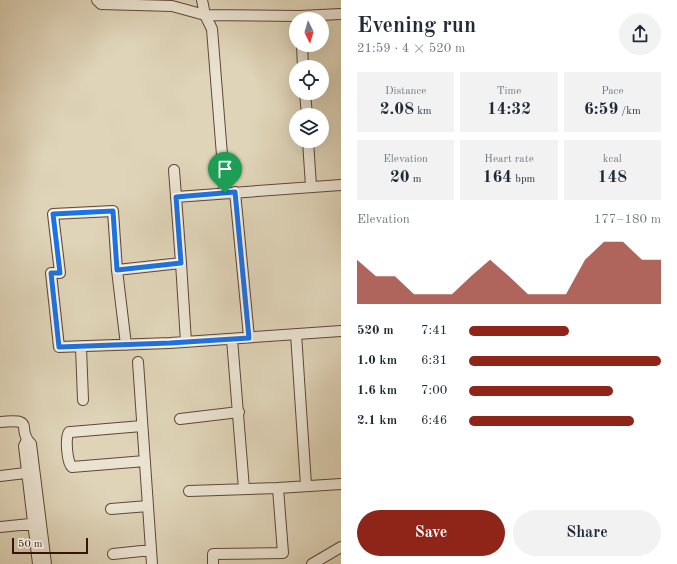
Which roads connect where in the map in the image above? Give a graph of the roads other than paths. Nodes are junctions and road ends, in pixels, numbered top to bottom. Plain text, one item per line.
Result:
1 (97, 0) edge
2 (202, 0) edge
3 (341, 14) edge
4 (205, 15) junction
5 (329, 15) edge
6 (289, 17) edge
7 (308, 148) edge
8 (174, 170) dead end
9 (341, 185) edge
10 (311, 186) junction
11 (230, 192) junction
12 (176, 197) junction
13 (181, 263) junction
14 (117, 270) junction
15 (341, 331) edge
16 (296, 334) junction
17 (249, 338) junction
18 (232, 339) junction
19 (186, 342) junction
20 (126, 345) junction
21 (80, 347) junction
22 (138, 362) dead end
23 (83, 400) dead end
24 (239, 412) junction
25 (180, 419) dead end
26 (0, 422) edge
27 (142, 426) junction
28 (145, 461) junction
29 (31, 472) junction
30 (0, 476) edge
31 (341, 484) edge
32 (306, 485) junction
33 (278, 488) junction
34 (244, 489) junction
35 (189, 491) dead end
36 (148, 506) junction
37 (111, 509) dead end
38 (37, 523) junction
39 (0, 527) edge
40 (341, 547) edge
41 (151, 550) junction
42 (114, 554) dead end
43 (38, 564) edge
44 (46, 564) edge
45 (152, 564) edge
46 (213, 564) edge
47 (312, 564) edge

1 - 4 street
2 - 4 street
3 - 5 street
4 - 6 street
4 - 11 street
7 - 10 street
8 - 12 street
9 - 10 street
10 - 11 street
11 - 12 street
11 - 17 street
12 - 13 street
13 - 14 street
13 - 19 street
14 - 20 street
14 - 21 street
15 - 16 street
16 - 17 street
16 - 32 street
17 - 18 street
18 - 19 street
18 - 24 street
19 - 20 street
20 - 21 street
21 - 23 street
22 - 27 street
24 - 25 street
24 - 34 street
26 - 29 street
27 - 28 street
27 - 28 street
28 - 36 street
29 - 30 street
29 - 38 street
31 - 32 street
32 - 33 street
33 - 34 street
33 - 46 street
34 - 35 street
36 - 37 street
36 - 41 street
38 - 39 street
38 - 43 street
38 - 44 street
40 - 47 street
41 - 42 street
41 - 45 street

